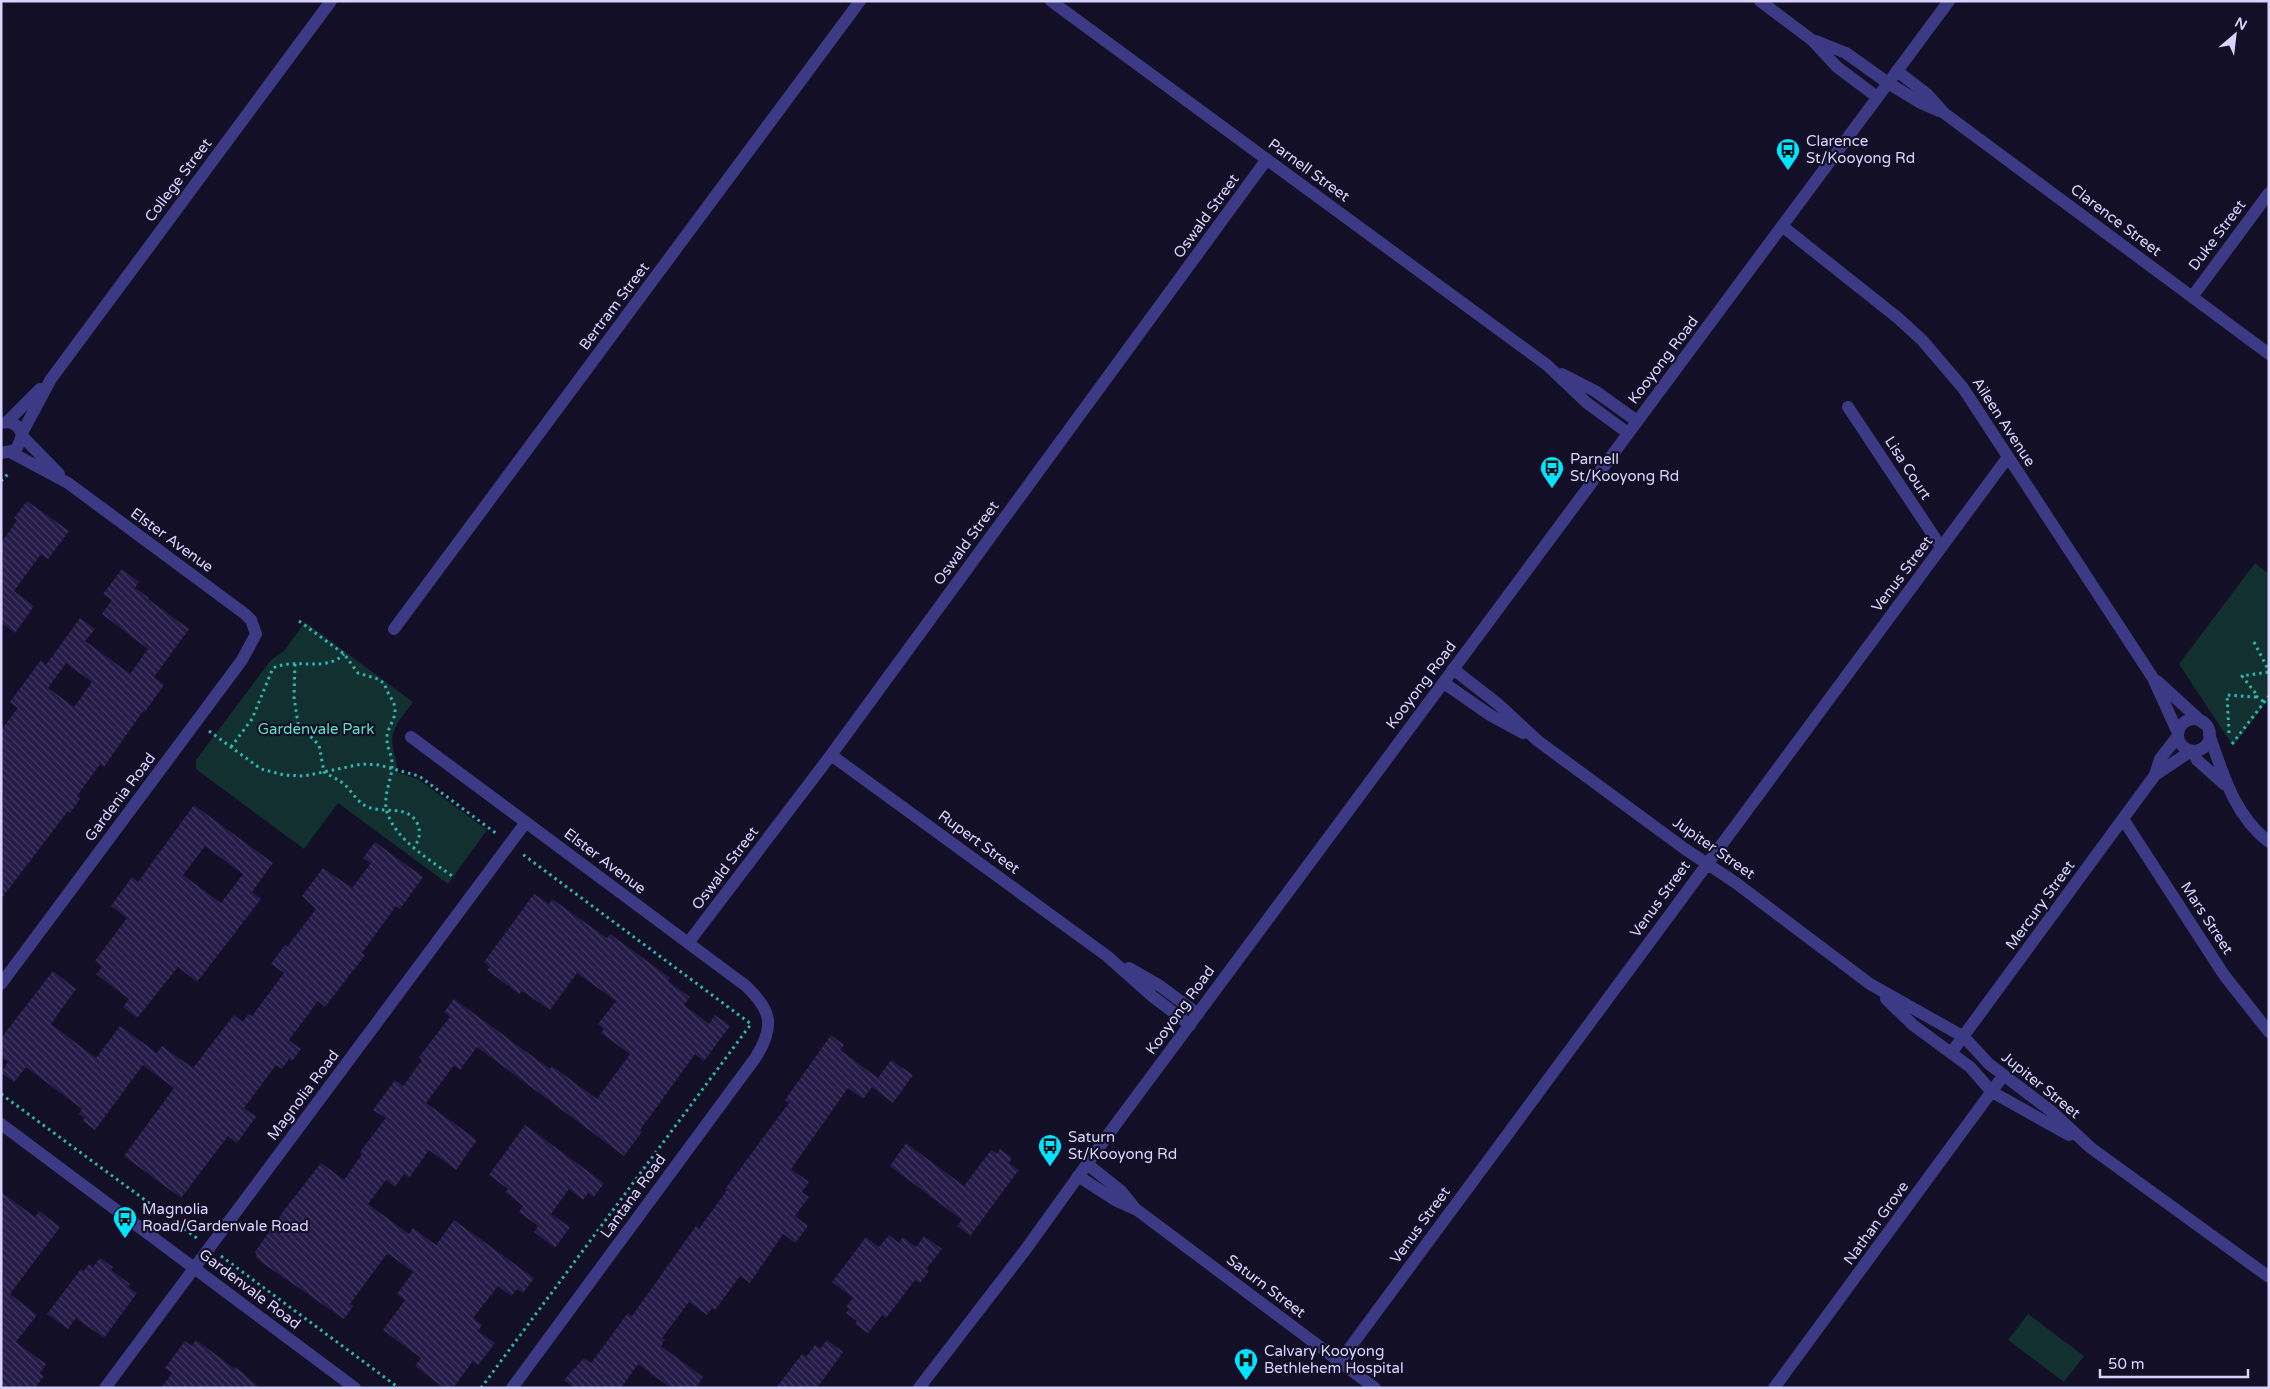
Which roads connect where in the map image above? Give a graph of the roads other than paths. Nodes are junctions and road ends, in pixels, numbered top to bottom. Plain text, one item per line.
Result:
1 (331, 1) edge
2 (860, 1) edge
3 (1051, 1) edge
4 (1760, 1) edge
5 (1949, 1) edge
6 (1812, 40) junction
7 (1897, 70) junction
8 (1888, 83) junction
9 (1878, 97) junction
10 (1944, 113) junction
11 (1267, 159) junction
12 (2269, 193) edge
13 (1782, 226) junction
14 (2192, 297) junction
15 (2269, 354) edge
16 (1547, 365) junction
17 (51, 379) junction
18 (1848, 406) dead end
19 (4, 421) edge
20 (1637, 422) junction
21 (1628, 433) junction
22 (22, 435) junction
23 (5, 454) edge
24 (2008, 457) junction
25 (68, 483) junction
26 (1941, 548) junction
27 (255, 627) joint
28 (394, 629) dead end
29 (1453, 669) junction
30 (2153, 678) junction
31 (1444, 683) junction
32 (2206, 728) junction
33 (2178, 734) junction
34 (411, 737) dead end
35 (1538, 740) junction
36 (2192, 751) junction
37 (831, 755) junction
38 (2155, 775) junction
39 (2226, 786) junction
40 (2123, 818) junction
41 (526, 822) junction
42 (2269, 842) edge
43 (1707, 863) junction
44 (688, 943) junction
45 (1107, 956) junction
46 (1, 984) edge
47 (1870, 984) junction
48 (1198, 1014) junction
49 (769, 1019) joint
50 (1190, 1025) junction
51 (2269, 1032) edge
52 (1964, 1037) junction
53 (1951, 1053) junction
54 (2003, 1076) junction
55 (1992, 1092) junction
56 (2, 1126) edge
57 (2091, 1148) junction
58 (1087, 1164) junction
59 (1078, 1176) junction
60 (1137, 1210) junction
61 (194, 1269) junction
62 (2269, 1277) edge
63 (1340, 1361) junction
64 (105, 1388) edge
65 (355, 1388) edge
66 (512, 1388) edge
67 (919, 1388) edge
68 (1375, 1388) edge
69 (1774, 1388) edge

1 - 17 street, College Street
2 - 28 street, Bertram Street
3 - 11 street, Parnell Street
4 - 6 street, Clarence Street
5 - 7 street, Kooyong Road
6 - 8 street, Clarence Street
6 - 9 street, Clarence Street
7 - 8 street, Kooyong Road
7 - 10 street, Clarence Street
8 - 9 street, Kooyong Road
8 - 10 street, Clarence Street
9 - 13 street, Kooyong Road
10 - 14 street, Clarence Street
11 - 16 street, Parnell Street
11 - 37 street, Oswald Street
12 - 14 street, Duke Street
13 - 20 street, Kooyong Road
13 - 24 street, Aileen Avenue
14 - 15 street, Clarence Street
16 - 20 street, Parnell Street
16 - 21 street, Parnell Street
17 - 19 street, College Street
17 - 22 street, College Street
18 - 26 street, Lisa Court
19 - 22 street, Elster Avenue
20 - 21 street, Kooyong Road
21 - 29 street, Kooyong Road
22 - 23 street, College Street
22 - 25 street, Elster Avenue
23 - 25 street, Elster Avenue
24 - 26 street, Venus Street
24 - 30 street, Aileen Avenue
25 - 27 street, Elster Avenue
26 - 43 street, Venus Street
27 - 46 street, Gardenia Road
29 - 31 street, Kooyong Road
29 - 35 street, Jupiter Street
30 - 32 street, Aileen Avenue
30 - 33 street, Aileen Avenue
31 - 35 street, Jupiter Street
31 - 48 street, Kooyong Road
32 - 33 street
32 - 36 street
32 - 39 street, Aileen Avenue
33 - 36 street
33 - 38 street, Mercury Street
34 - 41 street, Elster Avenue
35 - 43 street, Jupiter Street
36 - 38 street, Mercury Street
36 - 39 street, Aileen Avenue
37 - 44 street, Oswald Street
37 - 45 street, Rupert Street
38 - 40 street, Mercury Street
39 - 42 street, Aileen Avenue
40 - 51 street, Mars Street
40 - 52 street, Mercury Street
41 - 44 street, Elster Avenue
41 - 61 street, Magnolia Road
43 - 47 street, Jupiter Street
43 - 63 street, Venus Street
44 - 49 street, Elster Avenue
45 - 48 street, Rupert Street
45 - 50 street, Rupert Street
47 - 52 street, Jupiter Street
47 - 53 street, Jupiter Street
48 - 50 street, Kooyong Road
49 - 66 street, Lantana Road
50 - 58 street, Kooyong Road
52 - 53 street, Mercury Street
52 - 54 street, Jupiter Street
53 - 55 street, Jupiter Street
54 - 55 street, Nathan Grove
54 - 57 street, Jupiter Street
55 - 57 street, Jupiter Street
55 - 69 street, Nathan Grove
56 - 61 street, Gardenvale Road
57 - 62 street, Jupiter Street
58 - 59 street, Kooyong Road
58 - 60 street, Saturn Street
59 - 60 street, Saturn Street
59 - 67 street, Kooyong Road
60 - 63 street, Saturn Street
61 - 64 street, Magnolia Road
61 - 65 street, Gardenvale Road
63 - 68 street, Saturn Street

